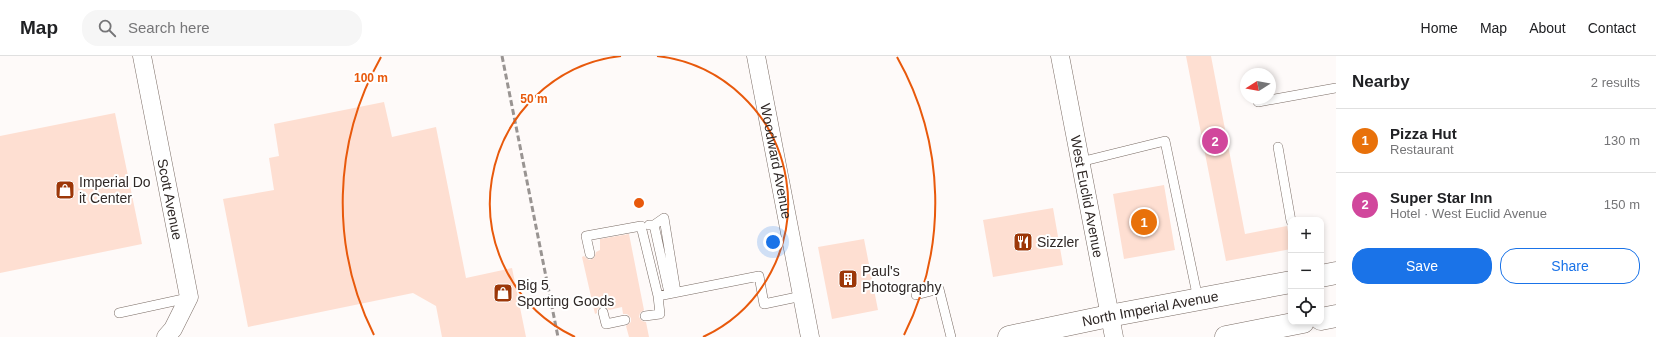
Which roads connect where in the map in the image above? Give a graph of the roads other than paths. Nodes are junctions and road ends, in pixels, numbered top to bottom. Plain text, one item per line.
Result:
1 (142, 56) edge
2 (756, 56) edge
3 (1060, 56) edge
4 (1336, 88) edge
5 (1276, 99) edge
6 (1278, 147) dead end
7 (1080, 162) junction
8 (1290, 217) edge
9 (641, 226) junction
10 (590, 254) dead end
11 (1336, 273) edge
12 (1324, 275) edge
13 (1288, 283) edge
14 (673, 293) junction
15 (916, 295) dead end
16 (658, 296) junction
17 (802, 296) junction
18 (189, 297) junction
19 (1198, 299) junction
20 (603, 312) dead end
21 (119, 313) dead end
22 (645, 316) dead end
23 (1109, 316) junction
24 (1336, 316) edge
25 (1324, 318) edge
26 (625, 320) dead end
27 (1288, 325) edge
28 (166, 337) edge
29 (810, 337) edge
30 (951, 337) edge
31 (1009, 337) edge
32 (1114, 337) edge
33 (1226, 337) edge

1 - 18 street, Scott Avenue
2 - 17 street, Woodward Avenue
3 - 7 street, West Euclid Avenue
4 - 5 lane
6 - 8 lane
7 - 19 lane
7 - 23 street, West Euclid Avenue
9 - 10 lane
9 - 14 lane
9 - 16 lane
11 - 12 highway
13 - 19 highway, North Imperial Avenue
14 - 16 lane
14 - 17 lane
15 - 30 lane
16 - 22 lane
17 - 29 street, Woodward Avenue
18 - 21 lane
18 - 28 street
19 - 23 highway, North Imperial Avenue
20 - 26 lane
23 - 31 highway, North Imperial Avenue
23 - 32 street, West Euclid Avenue
24 - 25 highway
27 - 33 highway

